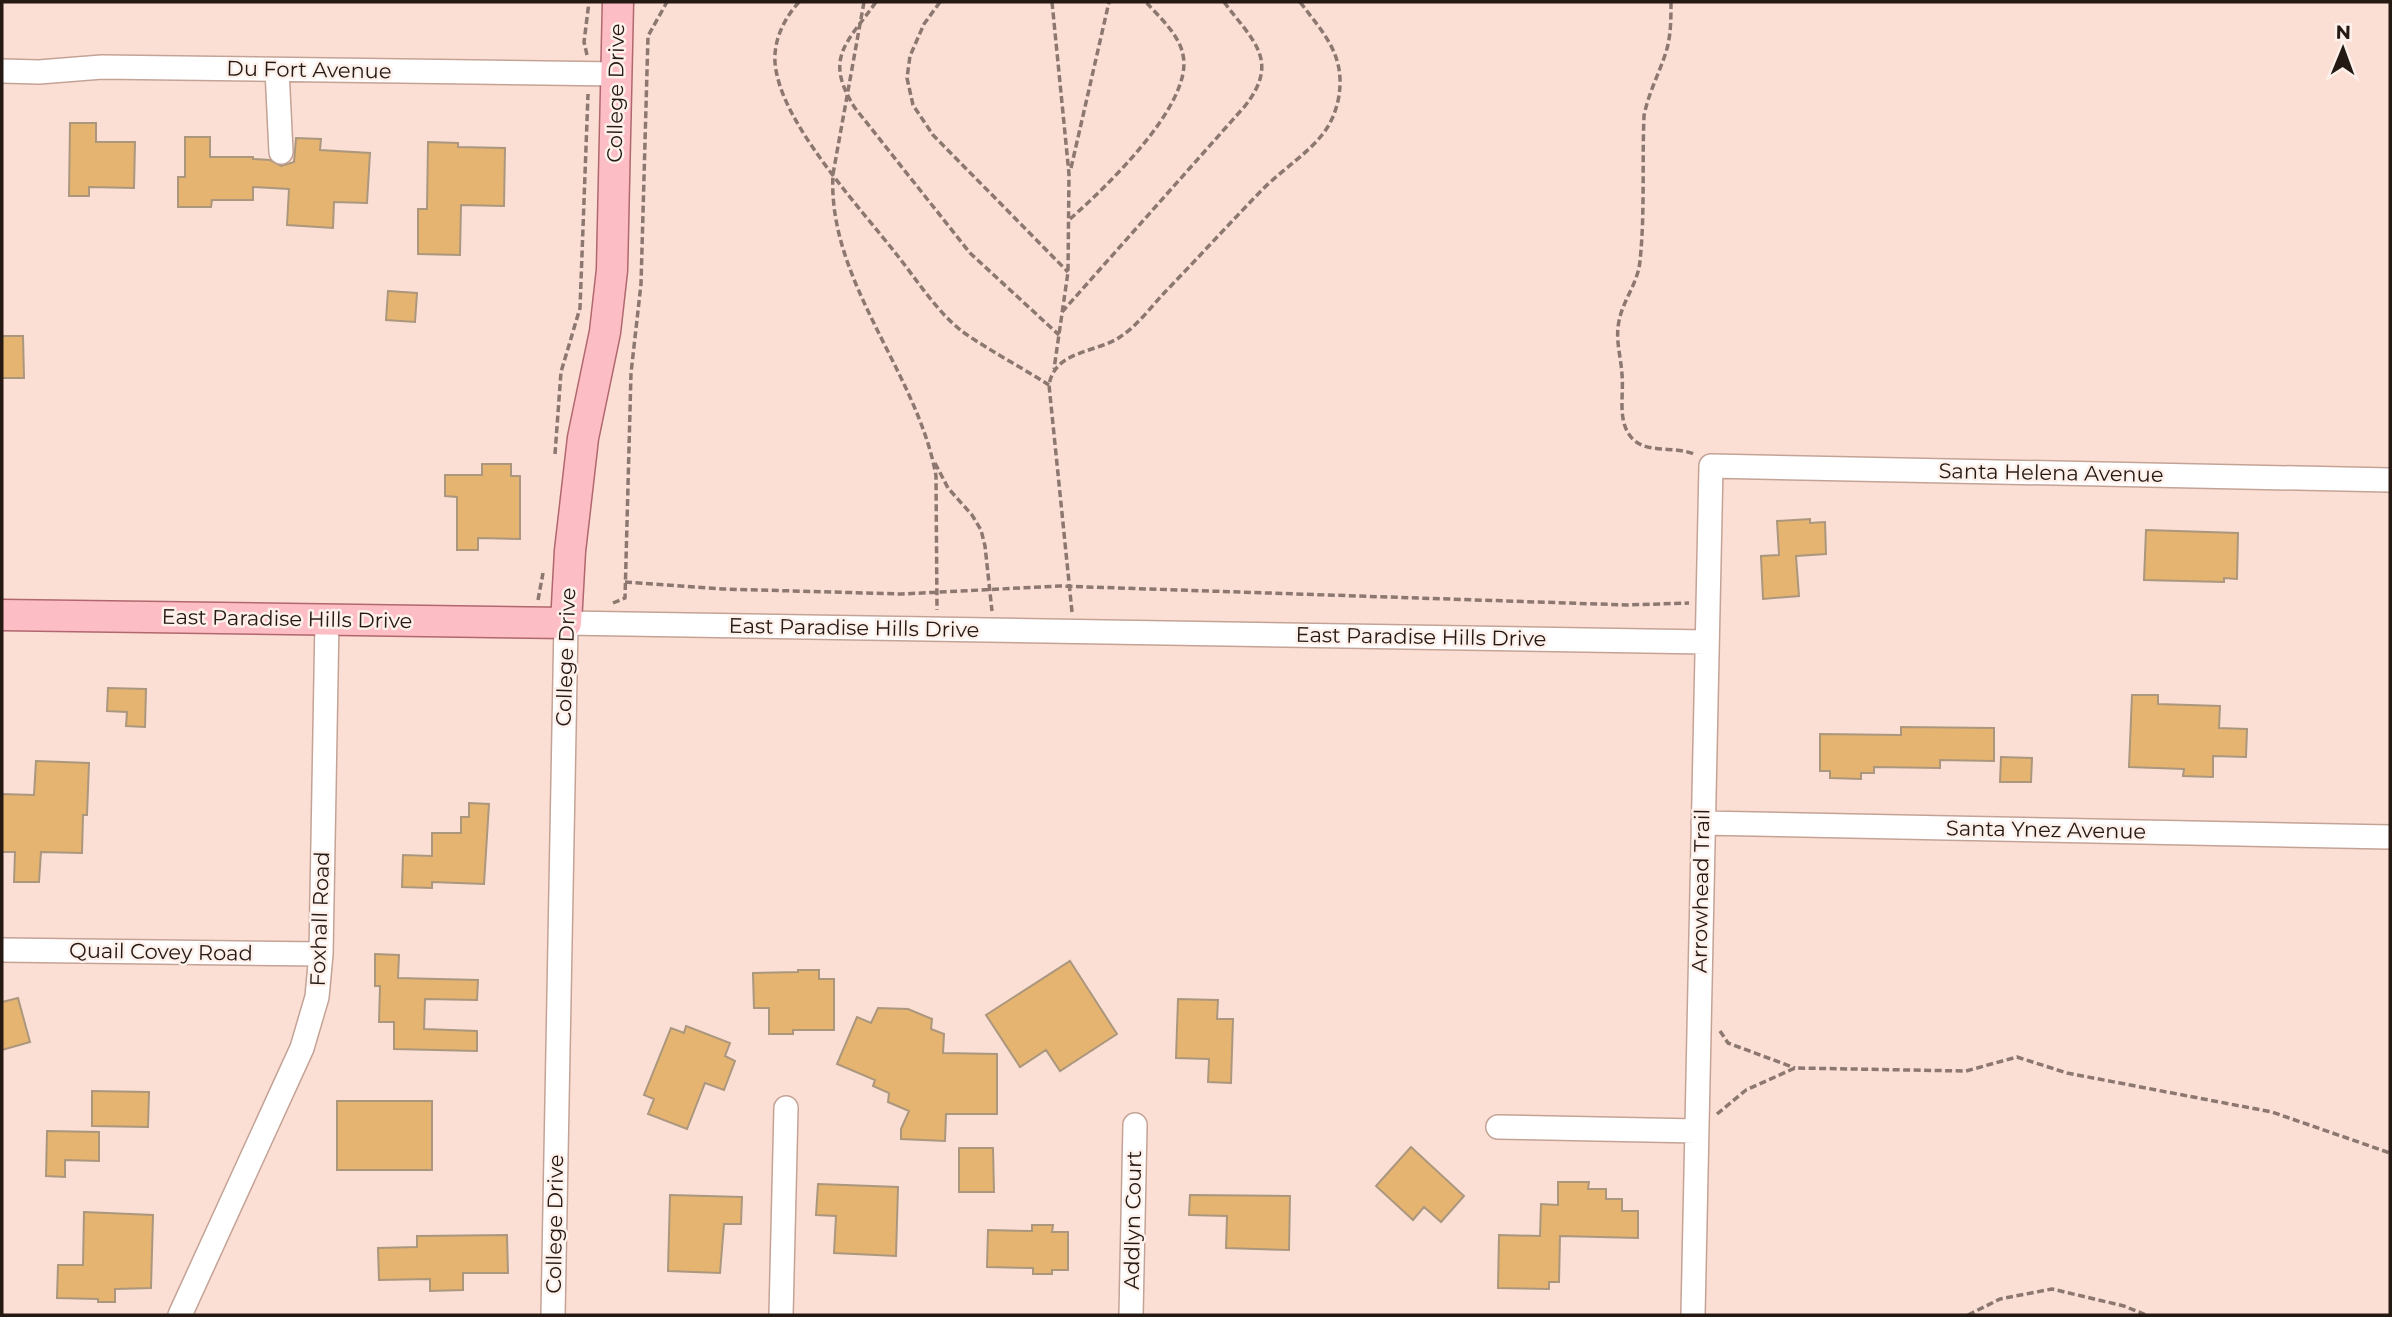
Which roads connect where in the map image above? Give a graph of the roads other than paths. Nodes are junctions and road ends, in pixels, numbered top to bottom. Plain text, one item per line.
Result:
1 (618, 2) edge
2 (277, 69) junction
3 (2, 71) edge
4 (603, 74) junction
5 (281, 152) dead end
6 (1712, 466) joint
7 (2390, 480) edge
8 (2, 615) edge
9 (327, 620) junction
10 (566, 622) junction
11 (1707, 642) junction
12 (1703, 823) junction
13 (2390, 837) edge
14 (2, 950) edge
15 (321, 954) junction
16 (786, 1108) dead end
17 (1135, 1125) dead end
18 (1498, 1127) dead end
19 (1697, 1131) junction
20 (180, 1315) edge
21 (553, 1315) edge
22 (781, 1315) edge
23 (1131, 1315) edge
24 (1693, 1315) edge

1 - 4 main road, College Drive
2 - 3 street, Du Fort Avenue
2 - 4 street, Du Fort Avenue
2 - 5 street
4 - 10 main road, College Drive
6 - 7 street, Santa Helena Avenue
6 - 11 street, Arrowhead Trail
8 - 9 main road, East Paradise Hills Drive
9 - 10 main road, East Paradise Hills Drive
9 - 15 street, Foxhall Road
10 - 11 street, East Paradise Hills Drive
10 - 21 street, College Drive
11 - 12 street, Arrowhead Trail
12 - 13 street, Santa Ynez Avenue
12 - 19 street, Arrowhead Trail
14 - 15 street, Quail Covey Road
15 - 20 street, Foxhall Road
16 - 22 street
17 - 23 street, Addlyn Court
18 - 19 street
19 - 24 street, Arrowhead Trail

